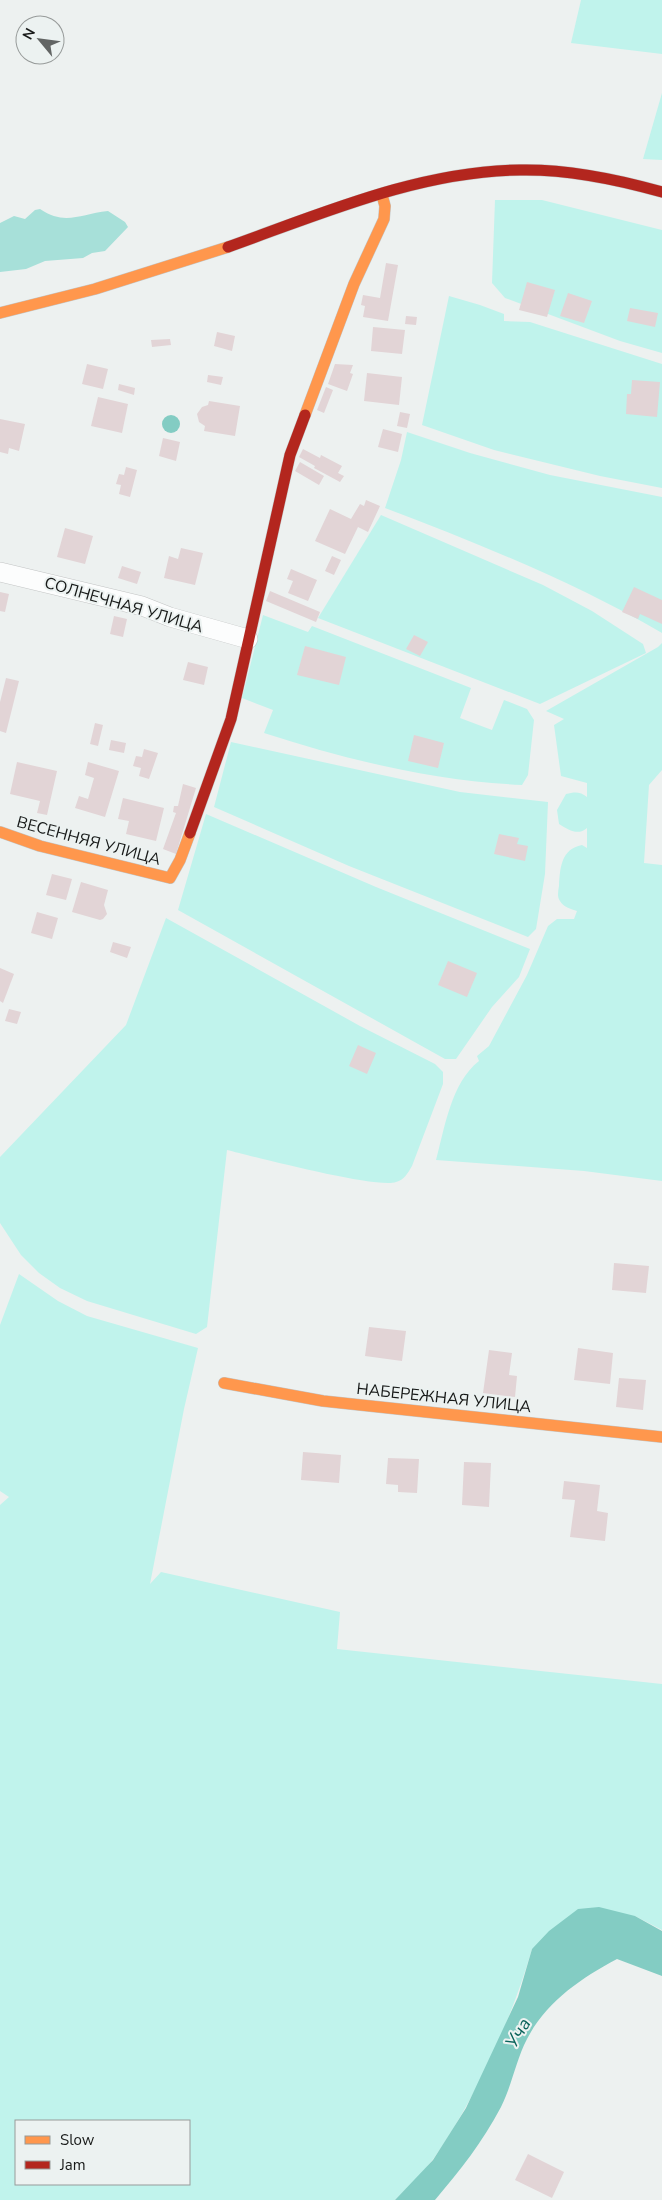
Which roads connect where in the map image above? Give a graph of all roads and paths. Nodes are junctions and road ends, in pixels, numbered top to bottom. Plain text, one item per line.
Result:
1 (662, 192) edge
2 (382, 195) junction
3 (0, 313) edge
4 (0, 572) edge
5 (248, 639) junction
6 (0, 832) edge
7 (224, 1383) dead end
8 (662, 1437) edge

1 - 2 street
2 - 3 street
2 - 5 street
4 - 5 street, СОЛНЕЧНАЯ УЛИЦА
5 - 6 street, ВЕСЕННЯЯ УЛИЦА
7 - 8 street, НАБЕРЕЖНАЯ УЛИЦА

